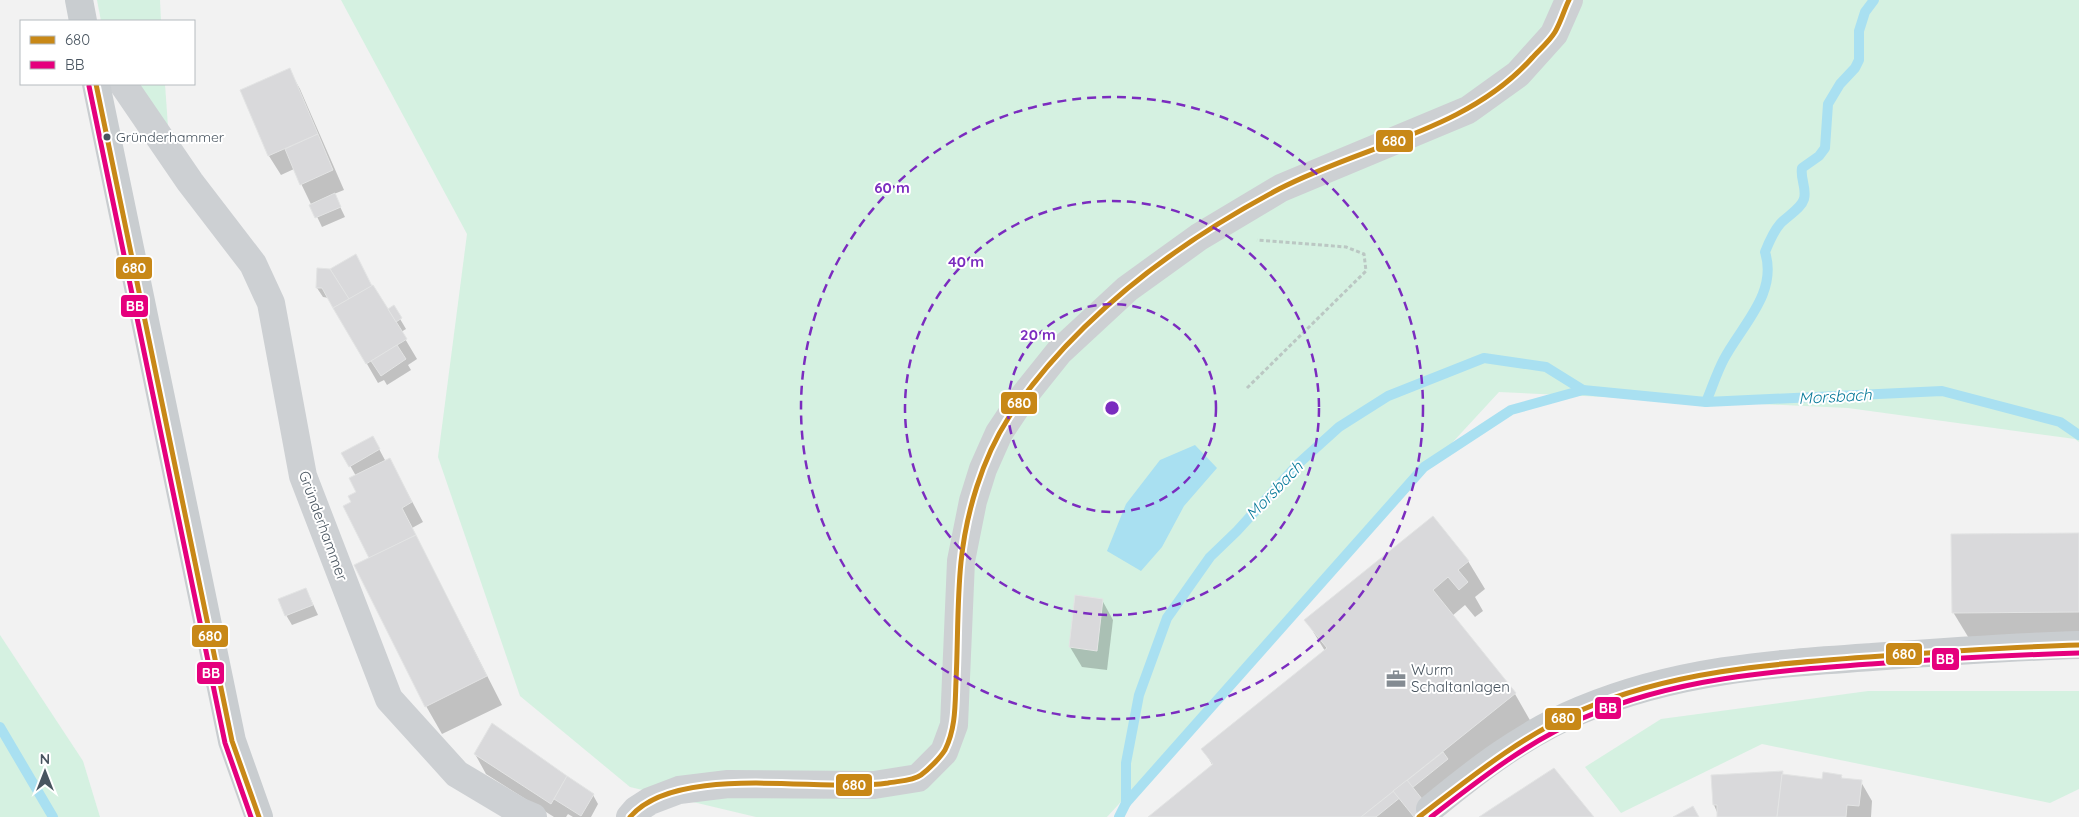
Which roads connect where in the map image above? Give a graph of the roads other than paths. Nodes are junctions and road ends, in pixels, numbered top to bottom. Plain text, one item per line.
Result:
1 (79, 0) edge
2 (1569, 0) edge
3 (83, 20) edge
4 (96, 85) edge
5 (124, 85) edge
6 (2079, 645) edge
7 (1430, 809) dead end
8 (259, 817) edge
9 (533, 817) edge
10 (630, 817) edge

1 - 3 main road
2 - 10 street
4 - 8 main road
5 - 9 street, Gründerhammer
6 - 7 main road

